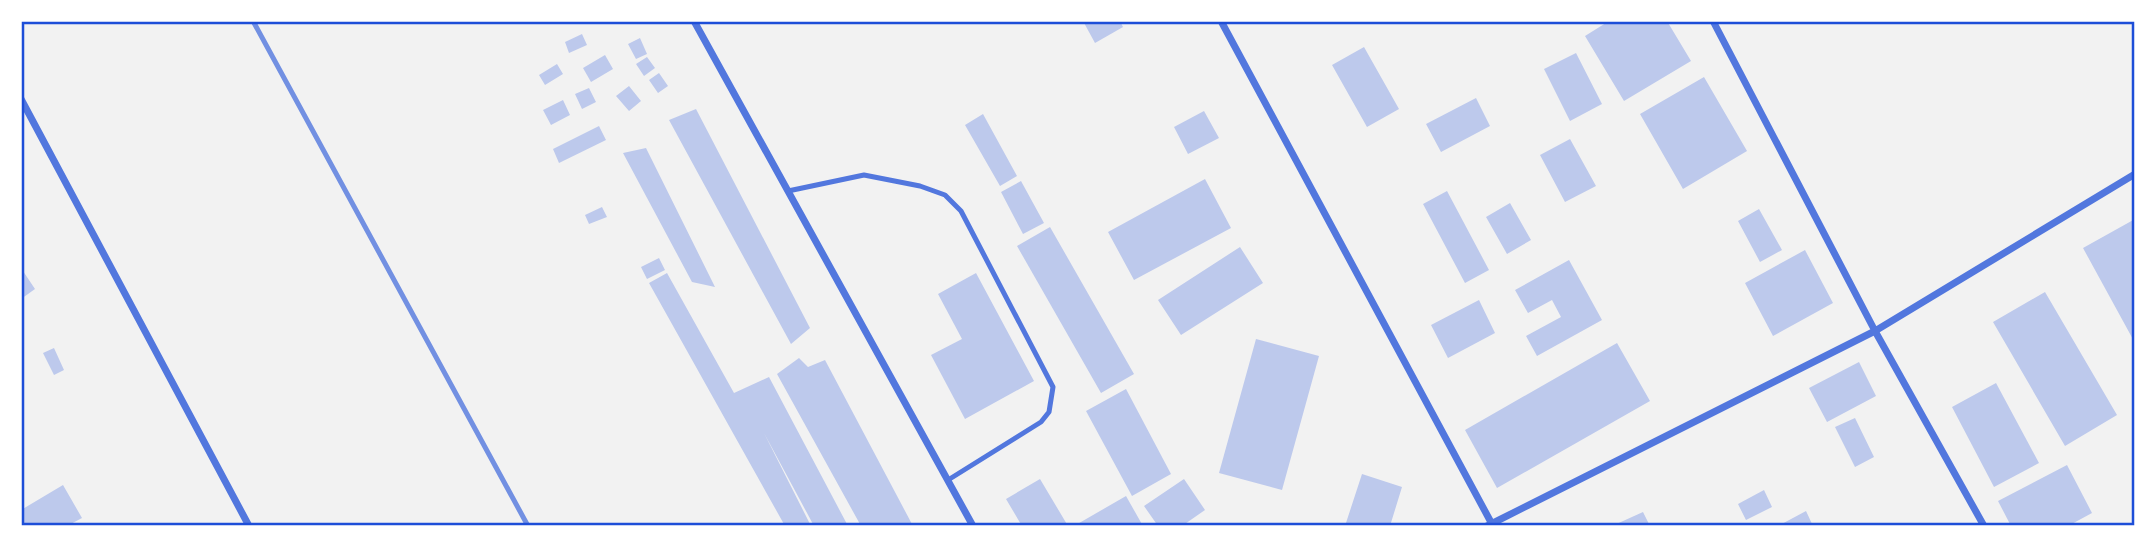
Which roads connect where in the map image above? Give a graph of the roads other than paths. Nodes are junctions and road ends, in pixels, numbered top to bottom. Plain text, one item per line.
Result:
1 (694, 21) edge
2 (1221, 21) edge
3 (1713, 21) edge
4 (21, 99) edge
5 (2135, 174) edge
6 (788, 191) junction
7 (1875, 331) junction
8 (948, 480) junction
9 (1491, 525) edge
10 (249, 526) edge
11 (974, 526) edge
12 (1984, 526) edge

1 - 6 street
2 - 9 street
3 - 7 street
4 - 10 street
5 - 7 street
6 - 8 street
6 - 8 lane
7 - 9 street
7 - 12 street
8 - 11 street

